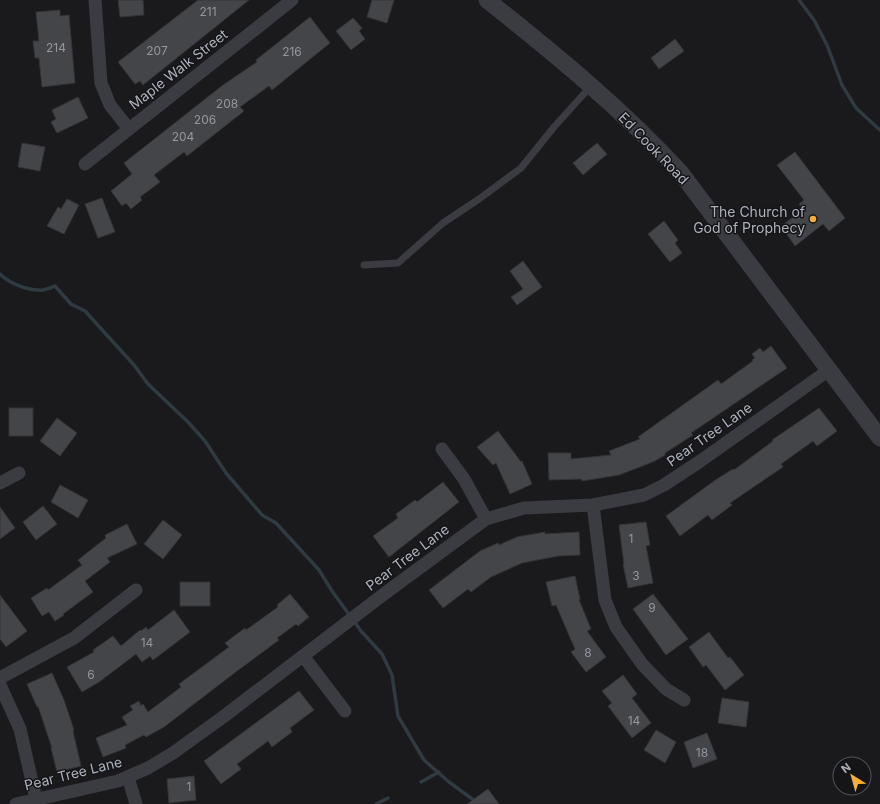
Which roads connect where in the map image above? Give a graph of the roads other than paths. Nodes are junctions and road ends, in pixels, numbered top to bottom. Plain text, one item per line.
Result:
1 (95, 0) edge
2 (292, 0) edge
3 (488, 0) edge
4 (591, 86) junction
5 (129, 129) junction
6 (85, 164) dead end
7 (364, 265) dead end
8 (829, 370) junction
9 (880, 438) edge
10 (442, 449) dead end
11 (19, 473) dead end
12 (0, 483) edge
13 (593, 506) junction
14 (486, 519) junction
15 (136, 590) dead end
16 (302, 656) junction
17 (0, 678) edge
18 (0, 685) edge
19 (684, 700) dead end
20 (345, 711) dead end
21 (128, 777) junction
22 (36, 799) junction
23 (16, 804) edge
24 (136, 804) edge

1 - 5 street
2 - 5 street, Maple Walk Street
3 - 4 street, Ed Cook Road
4 - 7 lane
4 - 8 street, Ed Cook Road
5 - 6 street, Maple Walk Street
8 - 9 street, Ed Cook Road
8 - 13 street, Pear Tree Lane
10 - 14 street
11 - 12 street
13 - 14 street, Pear Tree Lane
13 - 19 street
14 - 16 street, Pear Tree Lane
15 - 17 street
16 - 20 street
16 - 21 street, Pear Tree Lane
18 - 22 street
21 - 22 street, Pear Tree Lane
21 - 24 street
22 - 23 street, Pear Tree Lane

